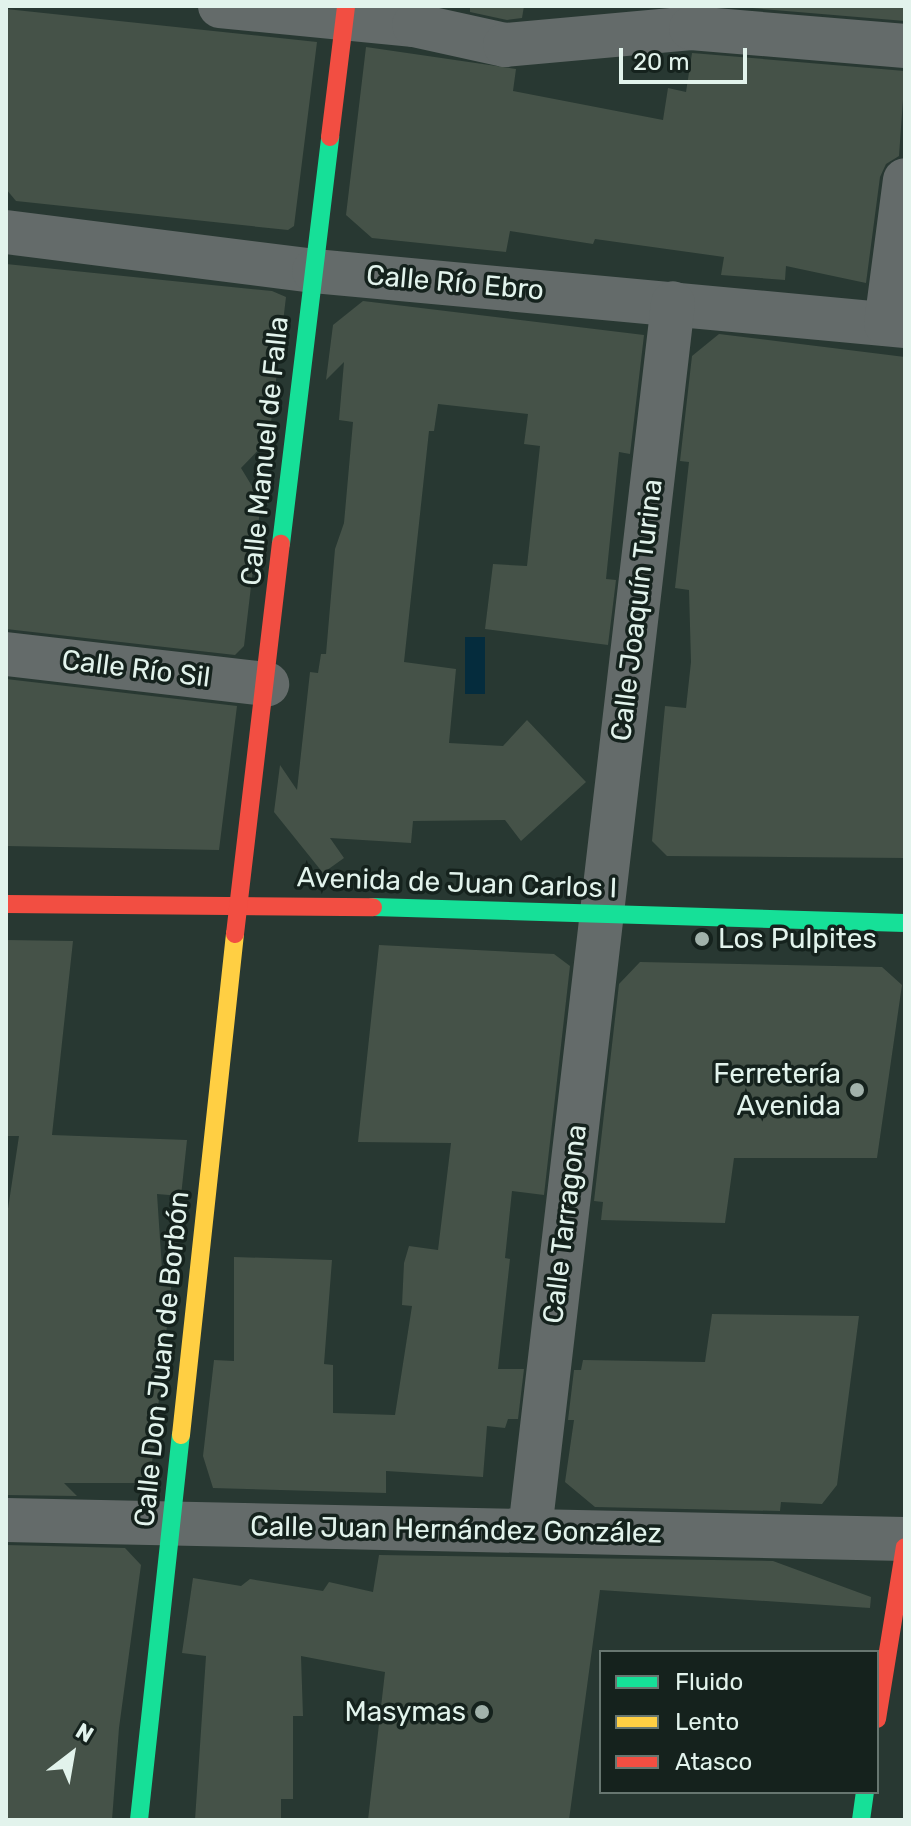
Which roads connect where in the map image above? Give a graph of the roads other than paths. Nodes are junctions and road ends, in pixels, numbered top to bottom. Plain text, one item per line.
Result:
1 (220, 6) edge
2 (345, 11) edge
3 (905, 46) edge
4 (905, 180) edge
5 (6, 232) edge
6 (314, 271) junction
7 (673, 303) junction
8 (895, 325) edge
9 (6, 654) edge
10 (267, 684) junction
11 (238, 903) junction
12 (6, 904) edge
13 (601, 917) junction
14 (905, 923) edge
15 (6, 1520) edge
16 (173, 1524) junction
17 (530, 1530) junction
18 (904, 1551) edge
19 (879, 1707) edge
20 (865, 1794) edge
21 (139, 1820) edge
22 (861, 1820) edge

1 - 2 street
2 - 3 street
2 - 6 street, Calle Manuel de Falla
4 - 8 street
5 - 6 street, Calle Río Ebro
6 - 7 street, Calle Río Ebro
6 - 10 street, Calle Manuel de Falla
7 - 8 street, Calle Río Ebro
7 - 13 street, Calle Joaquín Turina
9 - 10 street, Calle Río Sil
10 - 11 street, Calle Manuel de Falla
11 - 12 street, Avenida de Juan Carlos I
11 - 13 street, Avenida de Juan Carlos I
11 - 16 street, Calle Don Juan de Borbón
13 - 14 street, Avenida de Juan Carlos I
13 - 17 street, Calle Tarragona
15 - 16 street, Calle Juan Hernández González
16 - 17 street, Calle Juan Hernández González
16 - 21 street, Calle Don Juan de Borbón
17 - 18 street, Calle Juan Hernández González
18 - 19 street
20 - 22 street

